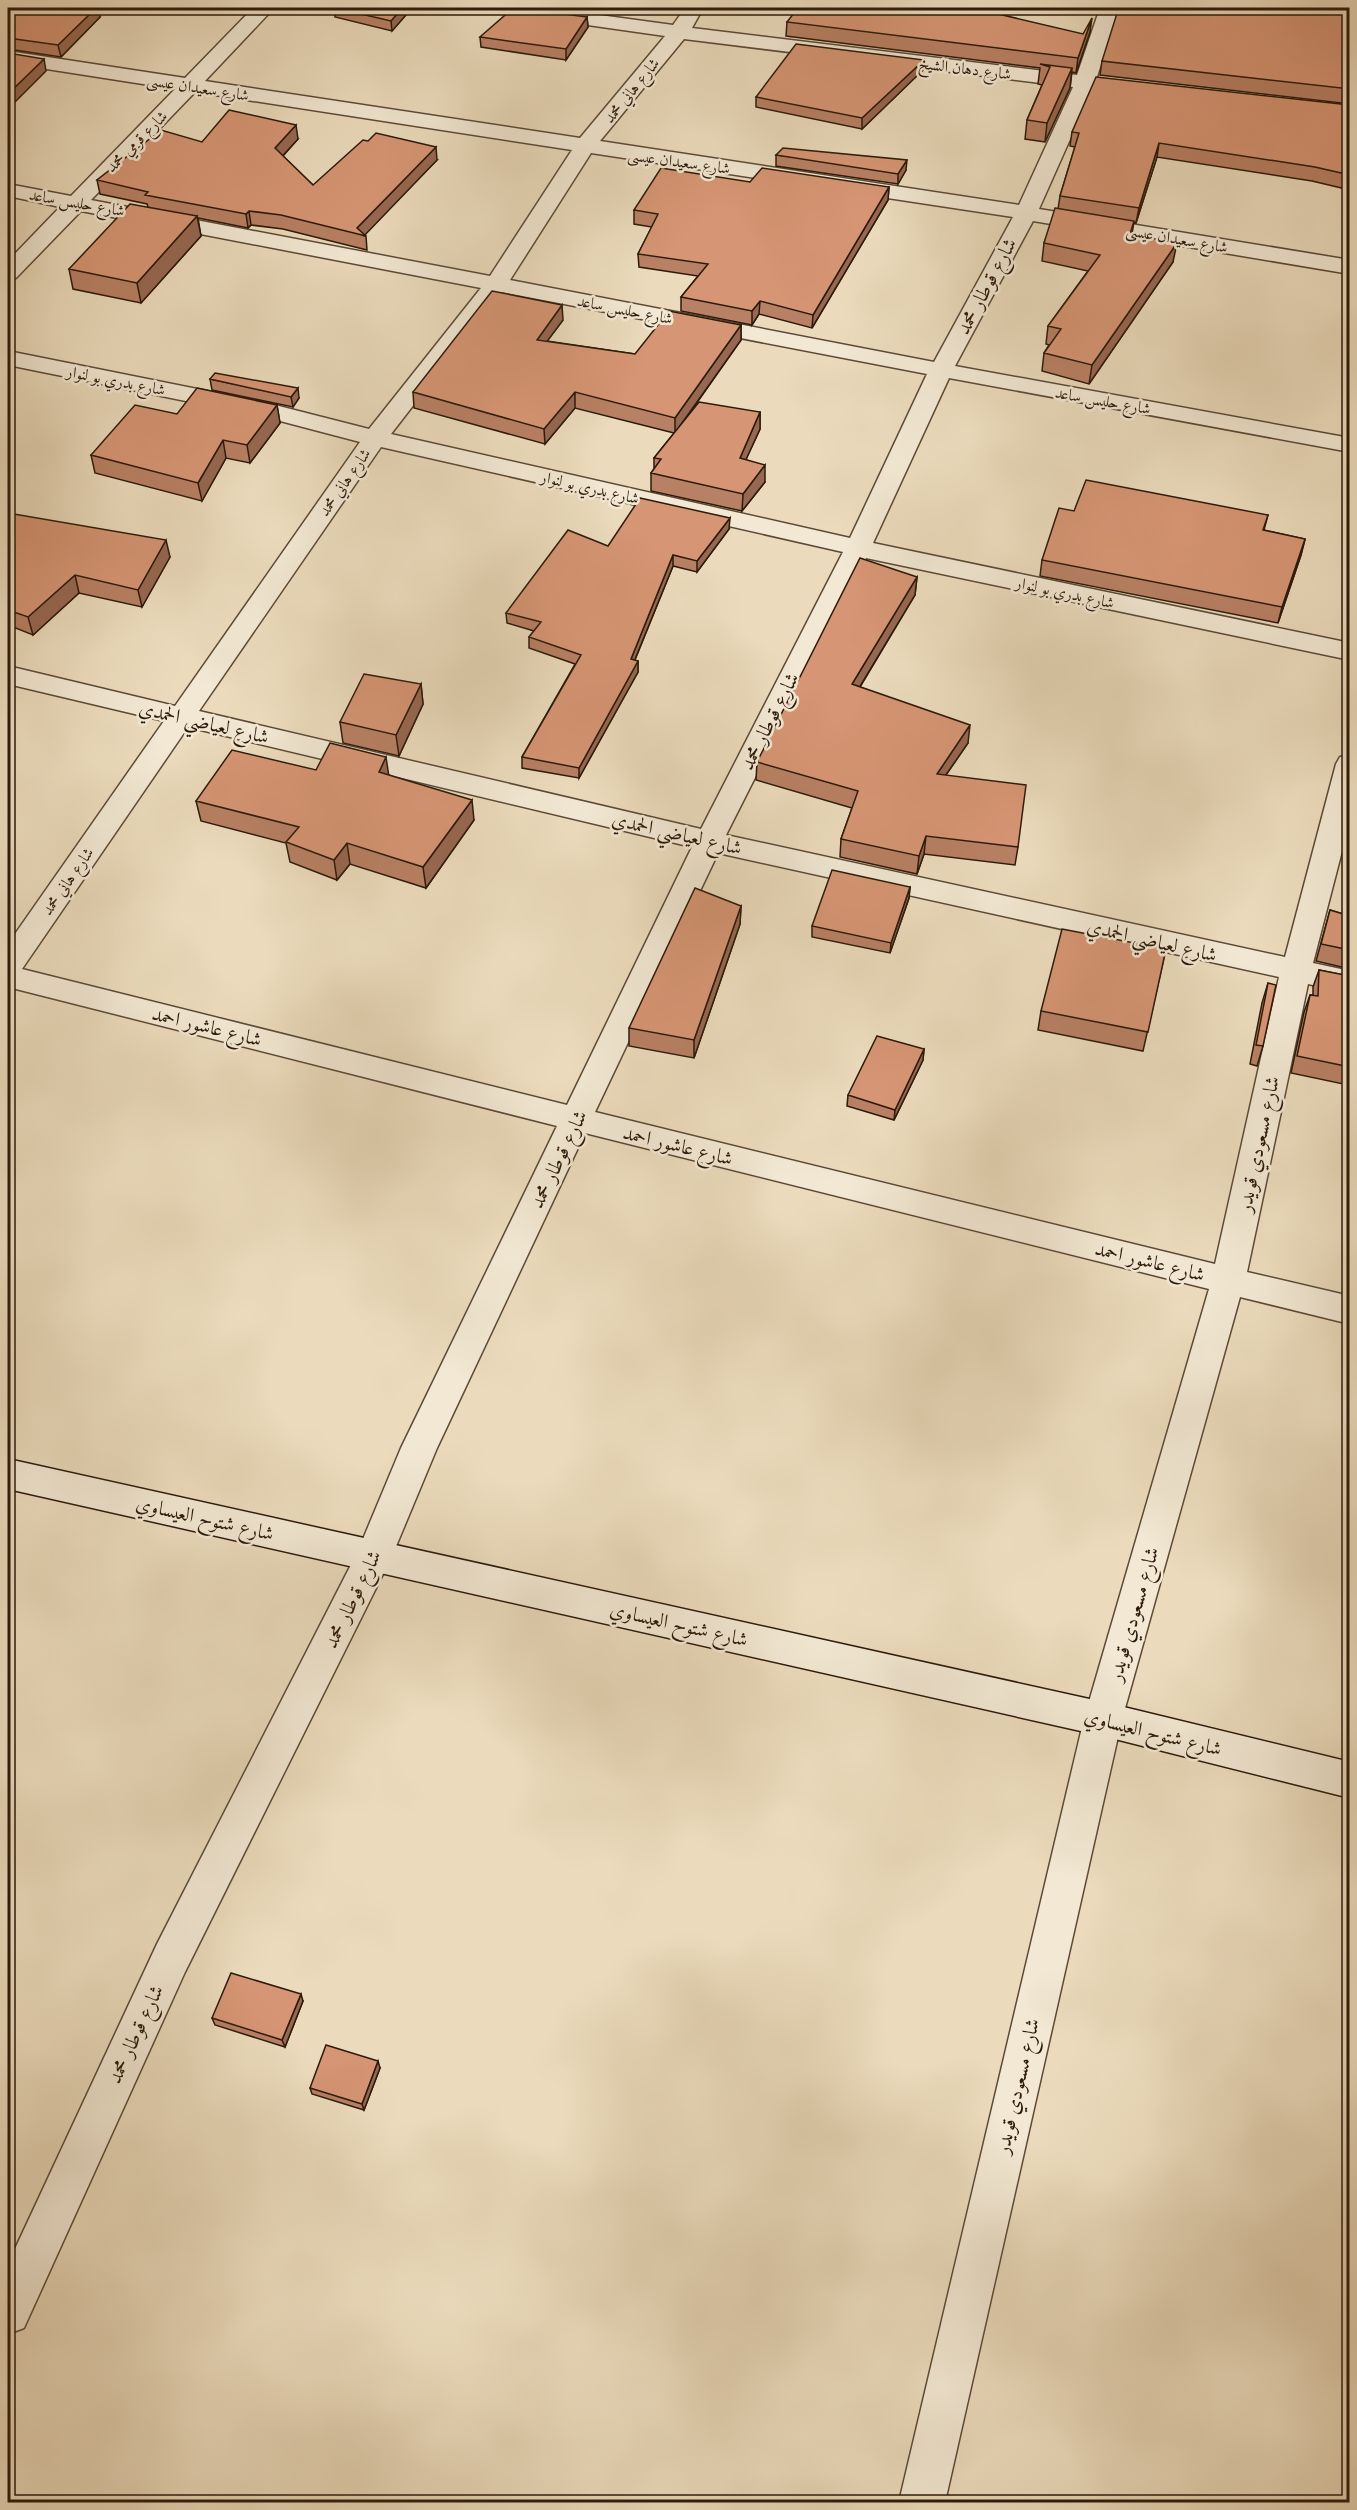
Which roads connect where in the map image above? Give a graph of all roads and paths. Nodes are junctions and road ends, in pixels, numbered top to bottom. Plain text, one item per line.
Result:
1 (264, 8) edge
2 (510, 8) edge
3 (694, 8) edge
4 (1110, 8) edge
5 (679, 32) junction
6 (8, 57) edge
7 (1096, 84) junction
8 (191, 86) junction
9 (584, 147) junction
10 (8, 190) edge
11 (76, 201) junction
12 (1026, 213) junction
13 (1350, 267) edge
14 (8, 273) edge
15 (496, 284) junction
16 (8, 358) edge
17 (941, 370) junction
18 (375, 438) junction
19 (1350, 445) edge
20 (858, 548) junction
21 (1350, 652) edge
22 (8, 675) edge
23 (180, 717) junction
24 (1350, 764) edge
25 (709, 841) junction
26 (8, 966) edge
27 (1296, 970) junction
28 (8, 976) edge
29 (1350, 982) edge
30 (577, 1119) junction
31 (1228, 1281) junction
32 (1350, 1310) edge
33 (8, 1474) edge
34 (374, 1556) junction
35 (1103, 1719) junction
36 (1350, 1780) edge
37 (8, 2312) edge
38 (922, 2502) edge

1 - 8 street, شارع قرمي محمد
2 - 5 street, شارع دهان الشيخ
3 - 5 street, شارع هاني محمد
4 - 7 street, شارع قوطار محمد
5 - 7 street, شارع دهان الشيخ
5 - 9 street, شارع هاني محمد
6 - 8 street, شارع سعيدان عيسى
7 - 12 street, شارع قوطار محمد
8 - 9 street, شارع سعيدان عيسى
8 - 11 street, شارع قرمي محمد
9 - 12 street, شارع سعيدان عيسى
9 - 15 street, شارع هاني محمد
10 - 11 street, شارع حليس ساعد
11 - 14 street, شارع قرمي محمد
11 - 15 street, شارع حليس ساعد
12 - 13 street, شارع سعيدان عيسى
12 - 17 street, شارع قوطار محمد
15 - 17 street, شارع حليس ساعد
15 - 18 street, شارع هاني محمد
16 - 18 street, شارع بدري بو لنوار
17 - 19 street, شارع حليس ساعد
17 - 20 street, شارع قوطار محمد
18 - 20 street, شارع بدري بو لنوار
18 - 23 street, شارع هاني محمد
20 - 21 street, شارع بدري بو لنوار
20 - 25 street, شارع قوطار محمد
22 - 23 street, شارع لعياضي الحمدي
23 - 25 street, شارع لعياضي الحمدي
23 - 26 street, شارع هاني محمد
24 - 27 street, شارع مسعودي قويدر
25 - 27 street, شارع لعياضي الحمدي
25 - 30 street, شارع قوطار محمد
27 - 29 street, شارع لعياضي الحمدي
27 - 31 street, شارع مسعودي قويدر
28 - 30 street, شارع عاشور احمد
30 - 31 street, شارع عاشور احمد
30 - 34 street, شارع قوطار محمد
31 - 32 street, شارع عاشور احمد
31 - 35 street, شارع مسعودي قويدر
33 - 34 street, شارع شتوح العيساوي
34 - 35 street, شارع شتوح العيساوي
34 - 37 street, شارع قوطار محمد
35 - 36 street, شارع شتوح العيساوي
35 - 38 street, شارع مسعودي قويدر

